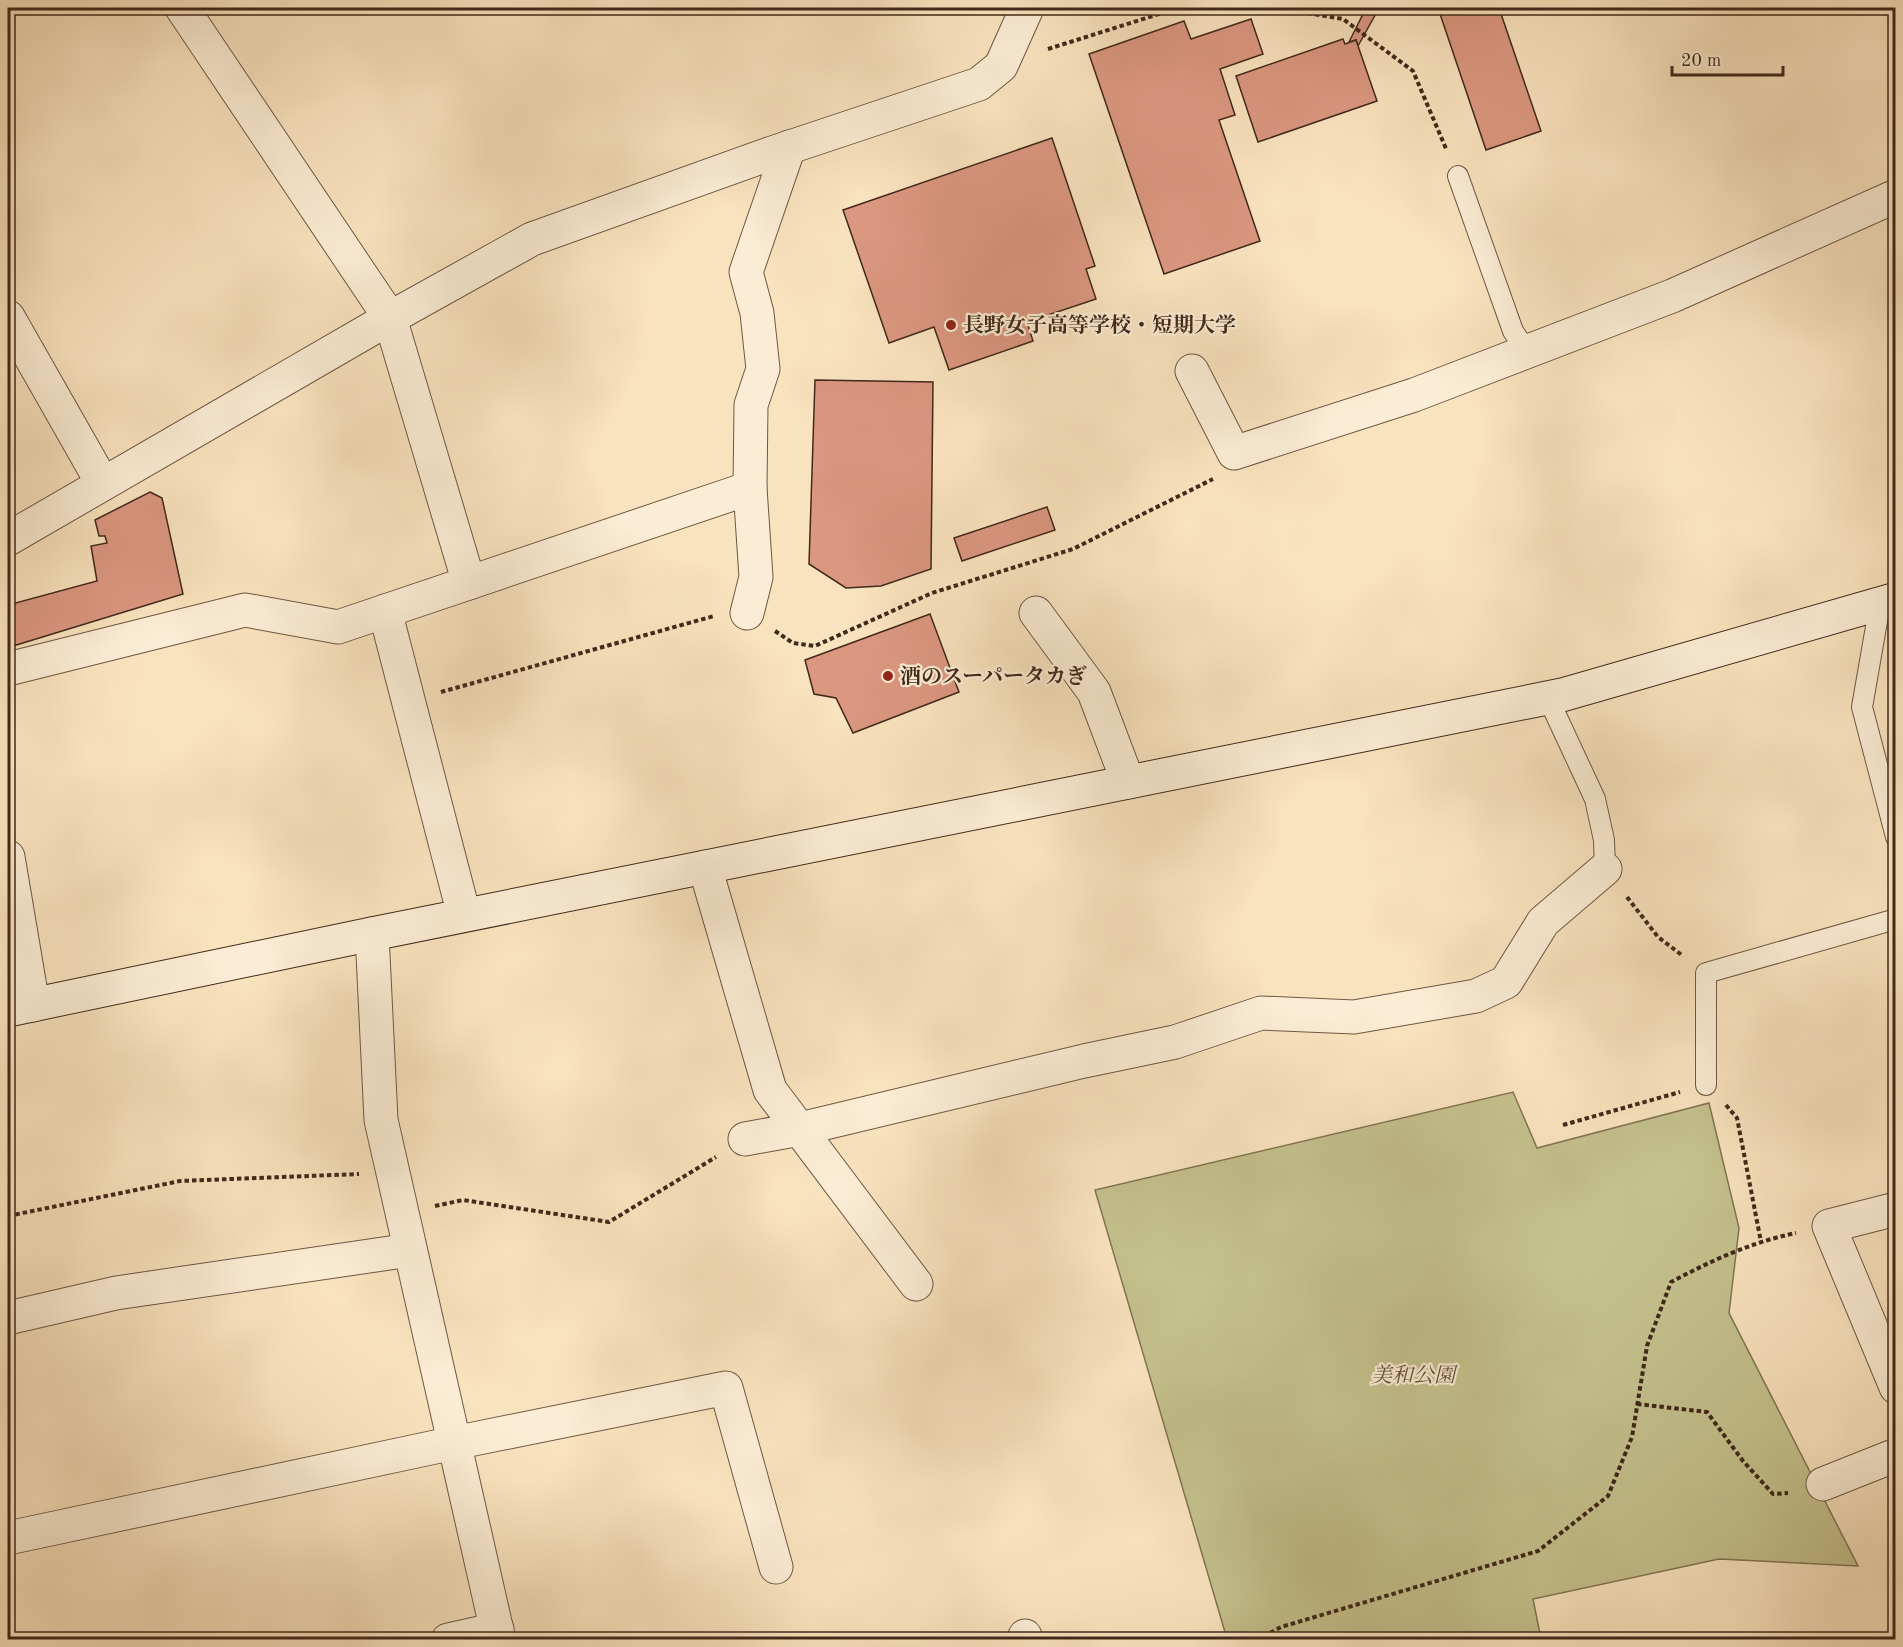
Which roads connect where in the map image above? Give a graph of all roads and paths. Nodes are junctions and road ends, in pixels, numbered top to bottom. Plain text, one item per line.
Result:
1 (182, 8) edge
2 (1027, 8) edge
3 (1178, 8) edge
4 (1278, 8) edge
5 (1001, 66) junction
6 (789, 147) junction
7 (1458, 176) joint
8 (1896, 196) edge
9 (8, 316) edge
10 (390, 318) junction
11 (1527, 352) junction
12 (1192, 371) dead end
13 (1234, 453) junction
14 (103, 484) junction
15 (750, 488) junction
16 (8, 539) edge
17 (469, 583) junction
18 (1888, 602) edge
19 (385, 611) junction
20 (747, 613) junction
21 (1036, 613) dead end
22 (8, 669) edge
23 (1548, 698) junction
24 (408, 701) junction
25 (1128, 782) junction
26 (1896, 837) edge
27 (8, 857) edge
28 (705, 867) junction
29 (1605, 869) junction
30 (464, 915) junction
31 (1896, 919) edge
32 (372, 934) junction
33 (1706, 973) junction
34 (20, 1008) edge
35 (1706, 1085) junction
36 (1563, 1125) dead end
37 (800, 1129) junction
38 (744, 1139) joint
39 (393, 1173) junction
40 (1896, 1209) edge
41 (402, 1213) junction
42 (8, 1216) edge
43 (1830, 1226) junction
44 (1761, 1242) junction
45 (410, 1250) junction
46 (916, 1284) dead end
47 (8, 1318) edge
48 (1896, 1387) edge
49 (1637, 1404) junction
50 (453, 1443) junction
51 (1896, 1455) edge
52 (1823, 1484) joint
53 (8, 1538) edge
54 (776, 1567) dead end
55 (498, 1634) edge
56 (448, 1640) edge
57 (1257, 1640) edge

1 - 10 street
2 - 5 street
3 - 5 path
4 - 7 path
5 - 6 street
6 - 10 street
6 - 15 street
7 - 11 lane
8 - 11 street
9 - 14 street
10 - 14 street
10 - 17 street
11 - 13 street
12 - 13 street
13 - 20 path
14 - 16 street
15 - 17 street
15 - 20 street
17 - 19 street
18 - 23 street
18 - 26 lane
19 - 22 street
19 - 24 street
20 - 24 path
21 - 25 street
23 - 25 street
23 - 29 lane
24 - 30 street
25 - 28 street
27 - 34 street
28 - 30 street
28 - 37 street
29 - 33 path
29 - 37 street
30 - 32 street
31 - 33 lane
32 - 34 street
32 - 39 street
33 - 35 lane
35 - 36 path
35 - 44 path
37 - 38 street
37 - 46 street
38 - 41 path
39 - 41 street
39 - 42 path
40 - 43 street
41 - 45 street
43 - 44 path
43 - 48 street
44 - 49 path
45 - 47 street
45 - 50 street
49 - 52 path
49 - 57 path
50 - 53 street
50 - 54 street
50 - 55 street
51 - 52 street
55 - 56 street

